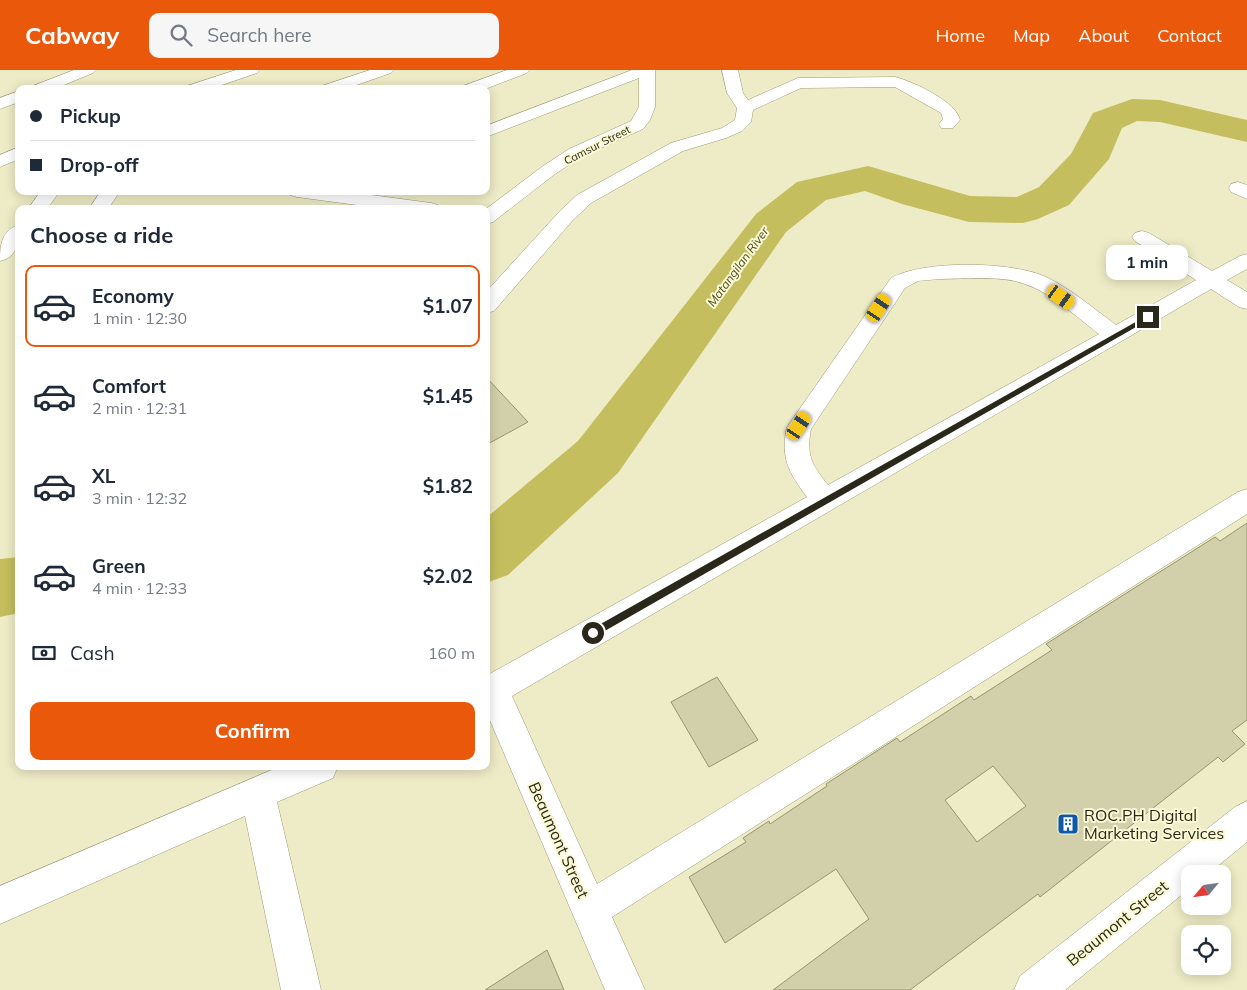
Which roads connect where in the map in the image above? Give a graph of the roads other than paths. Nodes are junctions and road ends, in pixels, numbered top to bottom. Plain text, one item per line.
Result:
1 (88, 70) edge
2 (252, 70) edge
3 (386, 70) edge
4 (522, 70) edge
5 (647, 70) edge
6 (730, 70) edge
7 (49, 85) edge
8 (205, 85) edge
9 (340, 85) edge
10 (480, 85) edge
11 (15, 98) edge
12 (0, 104) edge
13 (745, 108) junction
14 (947, 124) dead end
15 (490, 130) edge
16 (15, 154) edge
17 (0, 162) edge
18 (48, 195) edge
19 (359, 195) edge
20 (414, 198) edge
21 (39, 205) edge
22 (425, 205) edge
23 (490, 216) edge
24 (15, 219) edge
25 (0, 226) edge
26 (15, 236) edge
27 (1142, 237) dead end
28 (0, 255) edge
29 (1247, 260) edge
30 (1214, 281) junction
31 (490, 302) edge
32 (1247, 302) edge
33 (1115, 335) junction
34 (1247, 500) edge
35 (825, 501) junction
36 (490, 691) edge
37 (312, 770) edge
38 (258, 794) junction
39 (1247, 819) edge
40 (0, 905) edge
41 (590, 910) junction
42 (301, 990) edge
43 (625, 990) edge
44 (1034, 990) edge

1 - 7 street
2 - 8 street
3 - 9 street
4 - 10 street
5 - 15 street
5 - 23 street, Camsur Street
6 - 13 street
11 - 12 street
13 - 14 street
13 - 31 street
16 - 17 street
18 - 21 street
19 - 20 street
20 - 22 street
24 - 25 street
26 - 28 street
27 - 30 street
29 - 30 street
30 - 32 street
30 - 33 street
33 - 35 street
33 - 35 street
34 - 41 street
35 - 36 street
36 - 41 street, Beaumont Street
37 - 38 street
38 - 40 street
38 - 42 street
39 - 44 street, Beaumont Street
41 - 43 street, Beaumont Street

